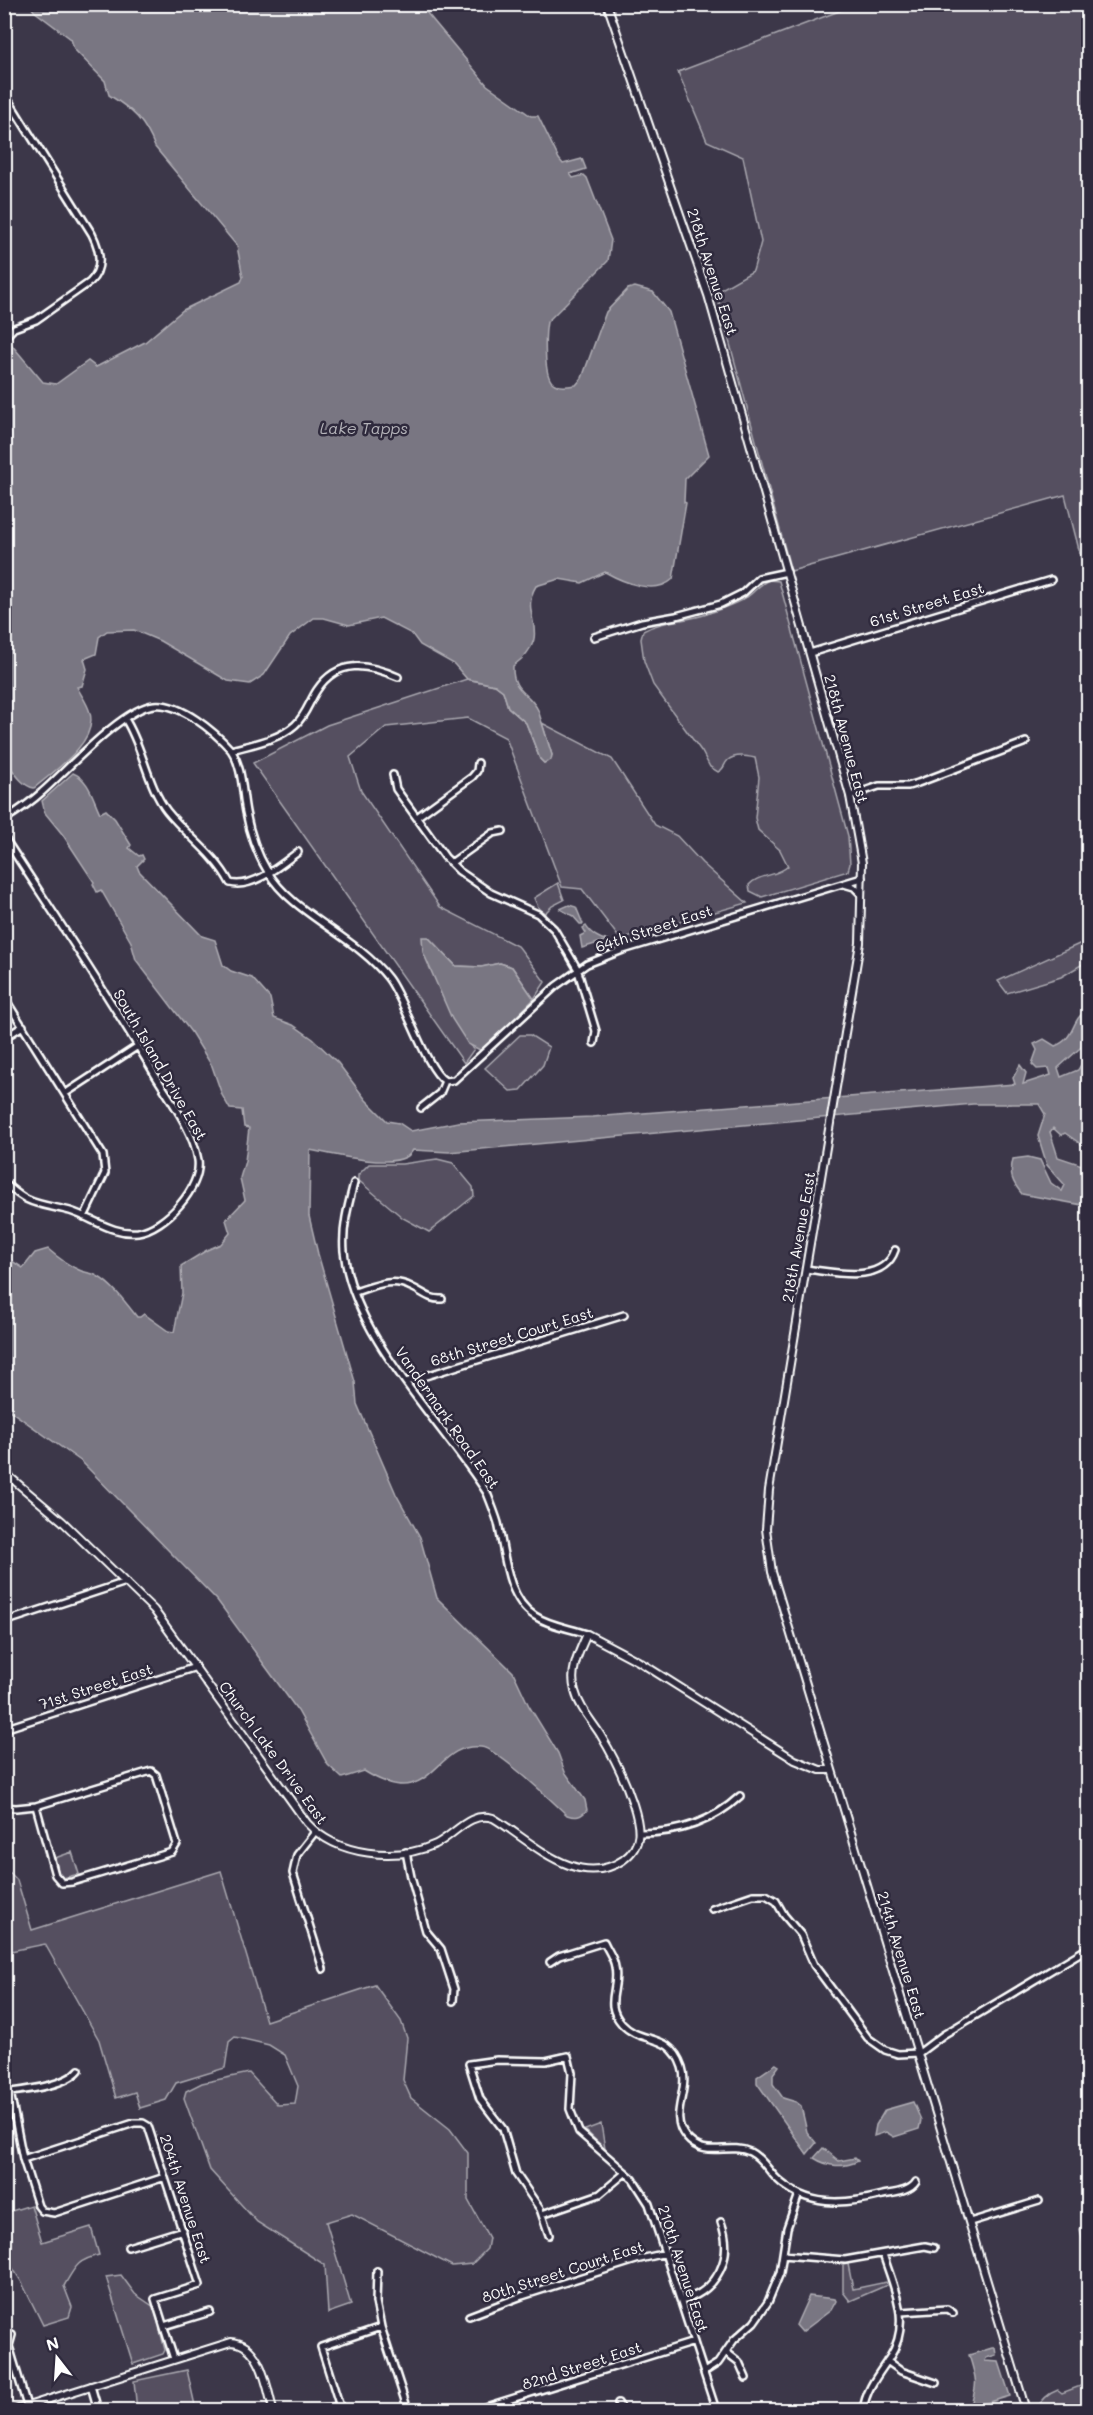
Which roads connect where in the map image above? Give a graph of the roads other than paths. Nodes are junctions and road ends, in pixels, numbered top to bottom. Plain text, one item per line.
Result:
1 (607, 4) edge
2 (4, 93) edge
3 (4, 338) edge
4 (787, 572) junction
5 (1051, 580) dead end
6 (594, 637) dead end
7 (810, 653) junction
8 (398, 677) dead end
9 (125, 719) junction
10 (1026, 742) dead end
11 (231, 750) junction
12 (478, 763) dead end
13 (393, 775) dead end
14 (850, 796) junction
15 (417, 817) junction
16 (4, 820) edge
17 (503, 831) dead end
18 (4, 837) edge
19 (298, 852) dead end
20 (451, 863) junction
21 (268, 873) junction
22 (862, 878) junction
23 (839, 884) junction
24 (862, 897) junction
25 (578, 968) junction
26 (4, 997) edge
27 (23, 1026) junction
28 (4, 1038) edge
29 (594, 1043) dead end
30 (138, 1046) junction
31 (446, 1081) junction
32 (66, 1093) junction
33 (421, 1108) dead end
34 (4, 1183) edge
35 (354, 1183) dead end
36 (84, 1217) junction
37 (895, 1250) dead end
38 (806, 1269) junction
39 (355, 1292) junction
40 (442, 1299) dead end
41 (624, 1315) dead end
42 (406, 1382) junction
43 (4, 1472) edge
44 (767, 1504) joint
45 (126, 1582) junction
46 (4, 1622) edge
47 (587, 1634) junction
48 (196, 1667) junction
49 (4, 1729) edge
50 (831, 1770) junction
51 (740, 1796) dead end
52 (36, 1806) junction
53 (4, 1807) edge
54 (315, 1832) junction
55 (641, 1833) junction
56 (406, 1852) junction
57 (712, 1909) dead end
58 (1089, 1948) edge
59 (550, 1962) dead end
60 (323, 1969) dead end
61 (453, 2001) dead end
62 (919, 2053) junction
63 (80, 2070) dead end
64 (7, 2093) edge
65 (23, 2159) junction
66 (625, 2173) junction
67 (165, 2177) junction
68 (916, 2182) dead end
69 (799, 2194) junction
70 (1039, 2201) dead end
71 (542, 2214) junction
72 (721, 2222) dead end
73 (970, 2222) junction
74 (183, 2230) junction
75 (549, 2235) dead end
76 (128, 2247) dead end
77 (934, 2248) dead end
78 (666, 2253) junction
79 (883, 2254) junction
80 (783, 2255) junction
81 (377, 2271) dead end
82 (681, 2301) junction
83 (210, 2312) dead end
84 (901, 2312) junction
85 (953, 2313) dead end
86 (469, 2316) dead end
87 (164, 2326) junction
88 (381, 2327) junction
89 (12, 2336) dead end
90 (694, 2342) junction
91 (726, 2352) junction
92 (174, 2359) junction
93 (887, 2361) junction
94 (704, 2372) junction
95 (746, 2378) dead end
96 (936, 2383) dead end
97 (91, 2386) junction
98 (618, 2403) dead end
99 (27, 2406) junction
100 (341, 2408) edge
101 (1025, 2408) edge
102 (15, 2410) edge
103 (98, 2410) edge
104 (273, 2410) edge
105 (322, 2410) edge
106 (408, 2410) edge
107 (476, 2410) edge
108 (622, 2410) edge
109 (716, 2410) edge
110 (863, 2410) edge
111 (1010, 2410) edge

1 - 4 street, 218th Avenue East
2 - 3 street
4 - 6 street
4 - 7 street, 218th Avenue East
5 - 7 street, 61st Street East
7 - 14 street, 218th Avenue East
8 - 11 street
9 - 11 street
9 - 16 street
9 - 21 street
10 - 14 street
11 - 21 street
12 - 15 street
13 - 15 street
14 - 22 street, 218th Avenue East
15 - 20 street
17 - 20 street
18 - 30 street, South Island Drive East
19 - 21 street
20 - 25 street
21 - 31 street
22 - 23 street, 64th Street East
22 - 24 street, 218th Avenue East
23 - 24 street
23 - 25 street, 64th Street East
24 - 38 street, 218th Avenue East
25 - 29 street
25 - 31 street, 64th Street East
26 - 27 street
27 - 28 street
27 - 32 street
30 - 32 street
30 - 36 street, South Island Drive East
31 - 33 street, 64th Street East
32 - 36 street
34 - 36 street, South Island Drive East
35 - 39 street, Vandermark Road East
37 - 38 street
38 - 44 street, 218th Avenue East
39 - 40 street
39 - 42 street, Vandermark Road East
41 - 42 street, 68th Street Court East
42 - 47 street, Vandermark Road East
43 - 45 street, Church Lake Drive East
44 - 50 street, 214th Avenue East
45 - 46 street
45 - 48 street, Church Lake Drive East
47 - 50 street, Vandermark Road East
47 - 55 street
48 - 49 street, 71st Street East
48 - 54 street, Church Lake Drive East
50 - 62 street, 214th Avenue East
51 - 55 street
52 - 52 street
52 - 53 street
54 - 56 street, Church Lake Drive East
54 - 60 street
55 - 56 street, Church Lake Drive East
56 - 61 street
57 - 62 street
58 - 62 street
59 - 69 street
62 - 73 street, 214th Avenue East
63 - 64 street
64 - 65 street
65 - 67 street
65 - 67 street, 204th Avenue East
66 - 71 street
66 - 71 street, 210th Avenue East
66 - 78 street, 210th Avenue East
67 - 74 street, 204th Avenue East
68 - 69 street
69 - 80 street
70 - 73 street
71 - 75 street
72 - 82 street
73 - 101 street, 214th Avenue East
74 - 76 street
74 - 87 street, 204th Avenue East
77 - 79 street
78 - 82 street, 210th Avenue East
78 - 86 street, 80th Street Court East
79 - 80 street
79 - 84 street
80 - 91 street
81 - 88 street
82 - 90 street, 210th Avenue East
83 - 87 street
84 - 85 street
84 - 93 street
87 - 92 street
88 - 100 street
88 - 106 street
89 - 99 street
90 - 94 street, 210th Avenue East
90 - 107 street, 82nd Street East
91 - 94 street
91 - 95 street
92 - 97 street
92 - 104 street
93 - 96 street
93 - 110 street
94 - 109 street, 210th Avenue East
97 - 99 street
97 - 103 street
98 - 108 street
99 - 102 street
100 - 105 street
101 - 111 street

